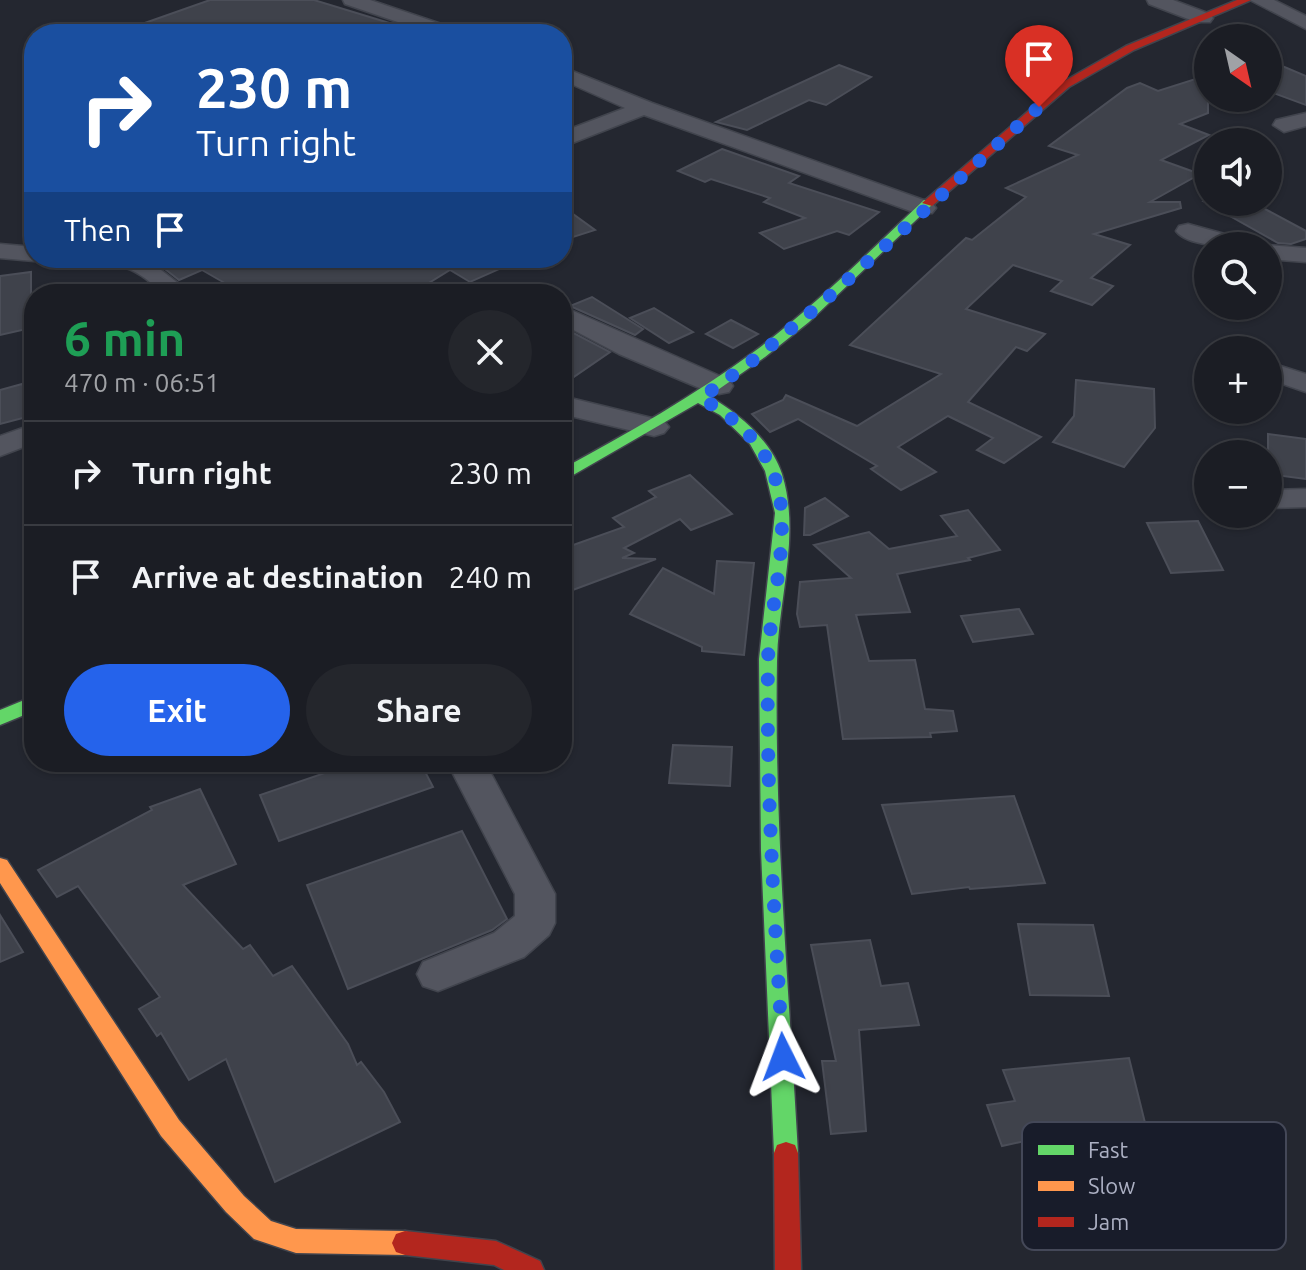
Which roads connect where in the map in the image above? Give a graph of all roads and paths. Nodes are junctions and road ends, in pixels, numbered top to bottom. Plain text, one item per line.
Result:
1 (352, 0) edge
2 (1156, 0) edge
3 (1246, 0) edge
4 (1259, 0) edge
5 (1203, 18) junction
6 (1306, 23) edge
7 (406, 24) edge
8 (572, 77) edge
9 (644, 108) junction
10 (1306, 119) edge
11 (1284, 125) dead end
12 (572, 136) edge
13 (924, 208) junction
14 (1188, 231) dead end
15 (1194, 233) edge
16 (0, 251) edge
17 (24, 253) edge
18 (1282, 253) edge
19 (1306, 255) edge
20 (148, 268) edge
21 (167, 284) edge
22 (572, 319) edge
23 (1282, 375) edge
24 (1306, 384) edge
25 (710, 392) junction
26 (572, 407) edge
27 (654, 427) junction
28 (24, 437) edge
29 (0, 447) edge
30 (572, 470) edge
31 (1306, 498) edge
32 (1282, 499) edge
33 (24, 707) edge
34 (0, 718) edge
35 (471, 772) edge
36 (0, 866) edge
37 (438, 974) dead end
38 (531, 1270) edge
39 (788, 1270) edge

1 - 7 street
2 - 5 street
3 - 5 street
4 - 6 street
5 - 13 street
8 - 9 street
9 - 12 street
9 - 13 street
10 - 11 street
13 - 25 street
14 - 15 street
16 - 17 street
18 - 19 street
20 - 21 street
22 - 25 street
23 - 24 street
25 - 27 street
25 - 39 street
26 - 27 street
27 - 30 street
28 - 29 street
31 - 32 street
33 - 34 street
35 - 37 street
36 - 38 street

